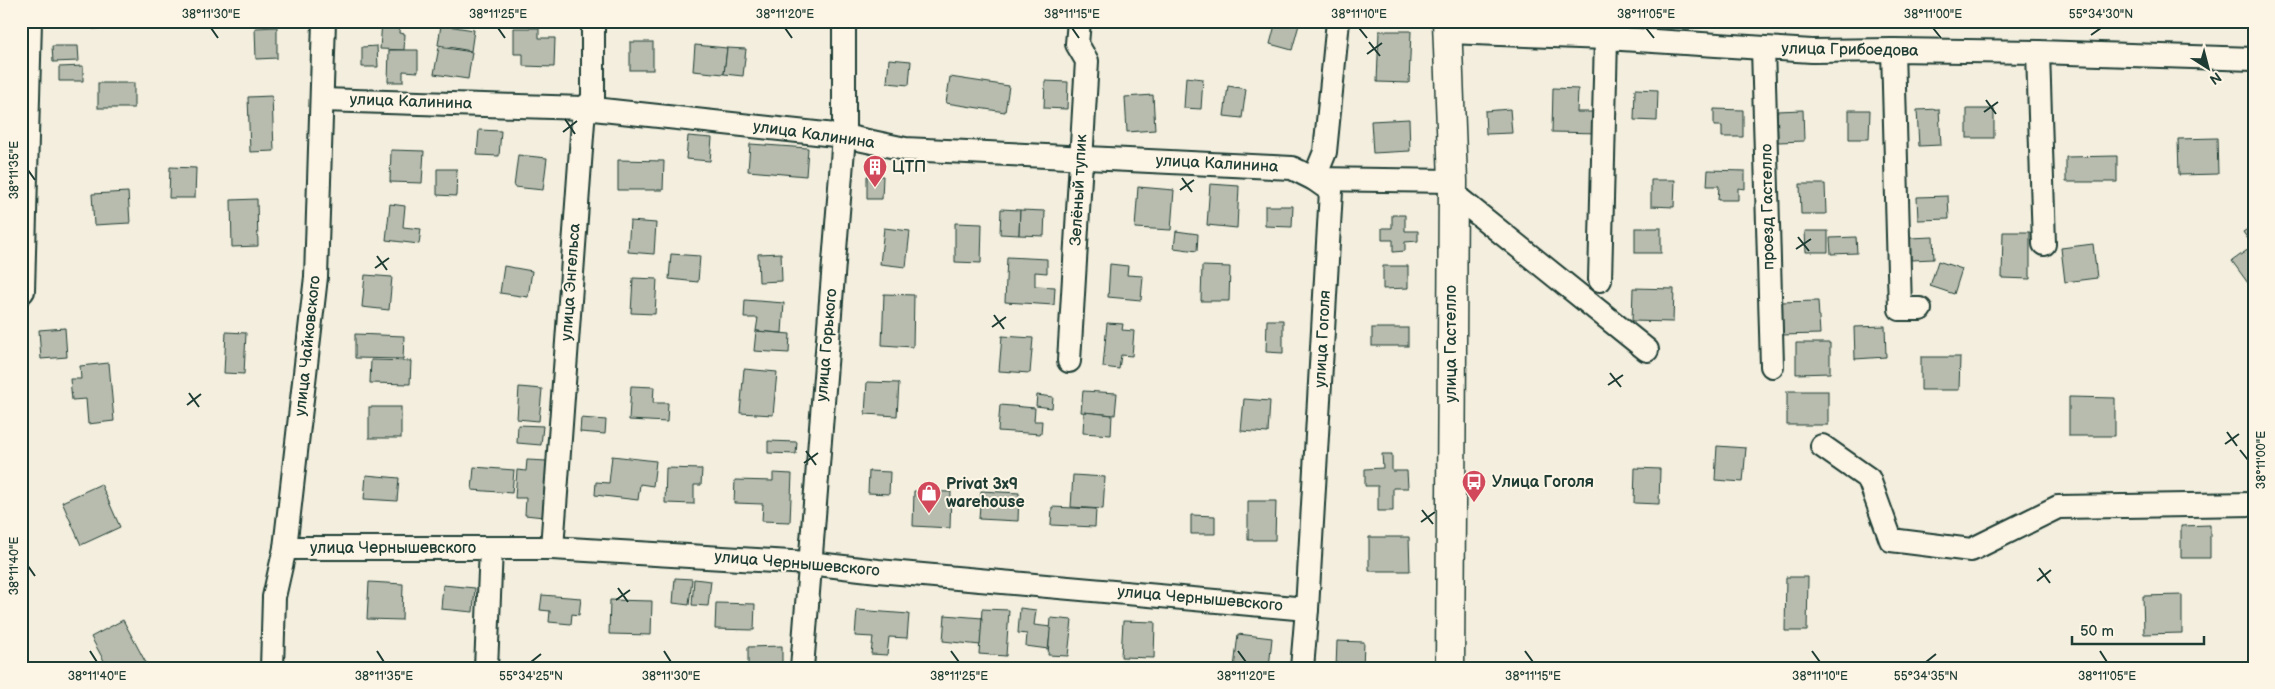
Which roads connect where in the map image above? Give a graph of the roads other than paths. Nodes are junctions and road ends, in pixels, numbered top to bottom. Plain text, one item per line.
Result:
1 (30, 21) edge
2 (324, 21) edge
3 (593, 21) edge
4 (844, 21) edge
5 (1079, 21) edge
6 (1338, 21) edge
7 (1448, 27) edge
8 (1606, 38) junction
9 (1763, 48) junction
10 (1893, 50) junction
11 (2038, 52) junction
12 (2254, 60) edge
13 (25, 77) edge
14 (322, 100) junction
15 (584, 108) junction
16 (844, 136) junction
17 (1080, 159) junction
18 (1314, 178) junction
19 (1452, 187) junction
20 (2044, 244) dead end
21 (1600, 280) dead end
22 (22, 292) edge
23 (1920, 309) dead end
24 (1647, 350) dead end
25 (1069, 361) dead end
26 (1772, 366) dead end
27 (1822, 446) dead end
28 (2254, 504) edge
29 (285, 548) junction
30 (491, 548) junction
31 (552, 548) junction
32 (809, 563) junction
33 (1307, 609) junction
34 (272, 668) edge
35 (486, 668) edge
36 (802, 668) edge
37 (1302, 668) edge
38 (1450, 668) edge

1 - 13 street
2 - 14 street, улица Чайковского
3 - 15 street, улица Энгельса
4 - 16 street, улица Горького
5 - 17 street, Зелёный тупик
6 - 18 street
7 - 8 street, улица Грибоедова
7 - 19 main road, улица Гастелло
8 - 9 street, улица Грибоедова
8 - 21 street
9 - 10 street, улица Грибоедова
9 - 26 street, проезд Гастелло
10 - 11 street, улица Грибоедова
10 - 23 street
11 - 12 street, улица Грибоедова
11 - 20 street
13 - 22 street
14 - 15 street, улица Калинина
14 - 29 street, улица Чайковского
15 - 16 street, улица Калинина
15 - 31 street, улица Энгельса
16 - 17 street, улица Калинина
16 - 32 street, улица Горького
17 - 18 street, улица Калинина
17 - 25 street, Зелёный тупик
18 - 19 street, улица Калинина
18 - 33 street, улица Гоголя
19 - 24 street
19 - 38 main road, улица Гастелло
27 - 28 street
29 - 30 street, улица Чернышевского
29 - 34 street, улица Чайковского
30 - 31 street, улица Чернышевского
30 - 35 street
31 - 32 street, улица Чернышевского
32 - 33 street, улица Чернышевского
32 - 36 street, улица Горького
33 - 37 street, улица Гоголя

